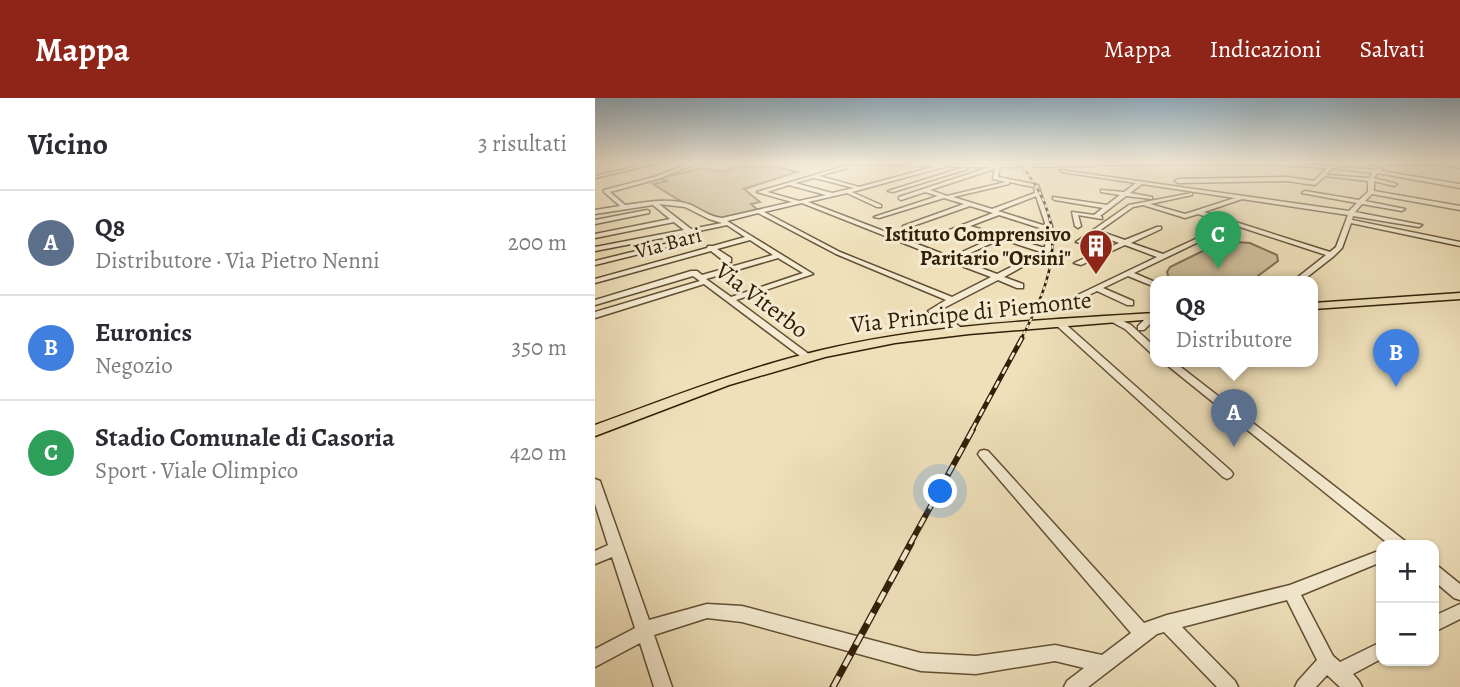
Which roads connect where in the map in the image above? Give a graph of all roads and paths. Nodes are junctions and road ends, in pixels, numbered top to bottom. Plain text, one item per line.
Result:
1 (608, 190) edge
2 (762, 190) edge
3 (816, 190) edge
4 (923, 190) edge
5 (925, 190) edge
6 (973, 190) edge
7 (999, 190) edge
8 (1130, 190) edge
9 (1198, 190) edge
10 (1367, 190) edge
11 (1393, 190) edge
12 (1398, 190) edge
13 (847, 191) joint
14 (1103, 191) dead end
15 (1207, 192) junction
16 (1397, 192) dead end
17 (989, 193) dead end
18 (1039, 193) joint
19 (1305, 193) dead end
20 (1125, 194) junction
21 (1338, 194) dead end
22 (832, 195) junction
23 (945, 197) junction
24 (1243, 197) junction
25 (901, 198) dead end
26 (1055, 198) dead end
27 (1156, 199) junction
28 (1361, 201) junction
29 (802, 202) junction
30 (1141, 203) junction
31 (971, 204) junction
32 (658, 206) junction
33 (879, 206) dead end
34 (1109, 207) junction
35 (625, 208) junction
36 (1460, 208) edge
37 (1402, 209) dead end
38 (595, 212) edge
39 (760, 212) junction
40 (996, 212) junction
41 (1198, 212) junction
42 (877, 217) dead end
43 (1095, 217) junction
44 (1355, 219) junction
45 (675, 220) junction
46 (1109, 220) junction
47 (725, 221) junction
48 (595, 222) edge
49 (1234, 223) junction
50 (1419, 225) dead end
51 (964, 226) junction
52 (1078, 226) dead end
53 (905, 227) dead end
54 (1159, 228) dead end
55 (1049, 229) junction
56 (690, 231) junction
57 (1094, 231) junction
58 (595, 236) edge
59 (698, 238) junction
60 (750, 238) junction
61 (999, 238) junction
62 (927, 240) dead end
63 (1079, 242) dead end
64 (1126, 243) junction
65 (1460, 244) edge
66 (595, 249) edge
67 (713, 249) junction
68 (1046, 251) junction
69 (1332, 255) junction
70 (779, 256) junction
71 (1163, 257) junction
72 (728, 260) dead end
73 (949, 260) junction
74 (595, 263) edge
75 (1078, 263) dead end
76 (1129, 274) junction
77 (1304, 276) edge
78 (995, 277) junction
79 (699, 278) junction
80 (595, 281) edge
81 (1150, 283) edge
82 (1020, 286) dead end
83 (1098, 289) junction
84 (1460, 296) edge
85 (729, 300) junction
86 (952, 300) junction
87 (595, 303) edge
88 (1130, 303) dead end
89 (1318, 306) edge
90 (1050, 307) dead end
91 (595, 315) edge
92 (1150, 318) edge
93 (1113, 319) junction
94 (1059, 323) junction
95 (1136, 323) junction
96 (960, 331) junction
97 (1144, 340) junction
98 (1150, 347) edge
99 (807, 358) junction
100 (1175, 367) edge
101 (595, 431) edge
102 (984, 454) dead end
103 (1227, 474) dead end
104 (595, 486) edge
105 (1394, 540) edge
106 (616, 548) junction
107 (595, 558) edge
108 (1376, 558) edge
109 (1439, 576) edge
110 (1291, 592) junction
111 (1460, 593) edge
112 (1460, 611) edge
113 (1439, 622) edge
114 (1167, 623) junction
115 (644, 631) junction
116 (1143, 634) junction
117 (1376, 652) edge
118 (595, 658) edge
119 (1103, 664) junction
120 (1333, 667) junction
121 (663, 687) edge
122 (1073, 687) edge
123 (1229, 687) edge
124 (1304, 687) edge
125 (1353, 687) edge

1 - 35 street
2 - 29 street
3 - 22 street
4 - 25 street
5 - 23 street
6 - 23 street
7 - 17 street
8 - 20 street
9 - 15 street
10 - 28 street
11 - 16 street
12 - 36 street
13 - 22 street
13 - 33 street
14 - 20 street
15 - 24 street
15 - 27 street
18 - 40 street
18 - 55 street
19 - 28 street
20 - 27 street
20 - 34 street
21 - 28 street
22 - 29 street
23 - 31 street
23 - 42 street
24 - 41 street
24 - 44 street
26 - 34 street
27 - 30 street
28 - 37 street
28 - 44 street
29 - 39 street
29 - 73 street
30 - 41 street
30 - 46 street
31 - 40 street
31 - 53 street
32 - 35 street
32 - 45 street
32 - 47 street
32 - 48 street
34 - 43 street
35 - 38 street
39 - 47 street
39 - 86 street
40 - 51 street
40 - 55 street
41 - 49 street
43 - 46 street
43 - 52 street
44 - 50 street
44 - 65 street
44 - 69 street
45 - 56 street
45 - 58 street
46 - 57 street
47 - 56 street
47 - 60 street
49 - 69 street
49 - 71 street
51 - 61 street
51 - 62 street
54 - 64 street
55 - 68 street
56 - 59 street
56 - 66 street
57 - 63 street
57 - 64 street
59 - 67 street
59 - 74 street
60 - 67 street, Via Bari
60 - 70 street
61 - 68 street
61 - 73 street
64 - 71 street
64 - 75 street
67 - 72 street
67 - 80 street, Via Bari
68 - 78 street
69 - 77 street
70 - 79 street
70 - 85 street
71 - 76 street
73 - 78 street
76 - 81 street
76 - 83 street
78 - 82 street
78 - 86 street
79 - 85 street, Via Viterbo
79 - 87 street
79 - 91 street
83 - 88 street
83 - 90 street
84 - 89 main road
85 - 99 street, Via Viterbo
86 - 96 street
92 - 95 main road, Via Principe di Piemonte
93 - 94 main road, Via Principe di Piemonte
93 - 95 main road, Via Principe di Piemonte
93 - 97 street
94 - 96 main road, Via Principe di Piemonte
94 - 103 street
95 - 97 street
96 - 99 main road, Via Principe di Piemonte
97 - 98 street
99 - 101 main road, Via Principe di Piemonte
100 - 105 street
102 - 116 street
104 - 106 street
106 - 107 street
106 - 115 street
108 - 110 street
109 - 111 street
110 - 114 street
110 - 120 street
112 - 113 street
114 - 116 street
114 - 123 street
115 - 118 street
115 - 119 street
115 - 121 street
116 - 119 street
117 - 120 street
119 - 122 street
120 - 124 street
120 - 125 street

